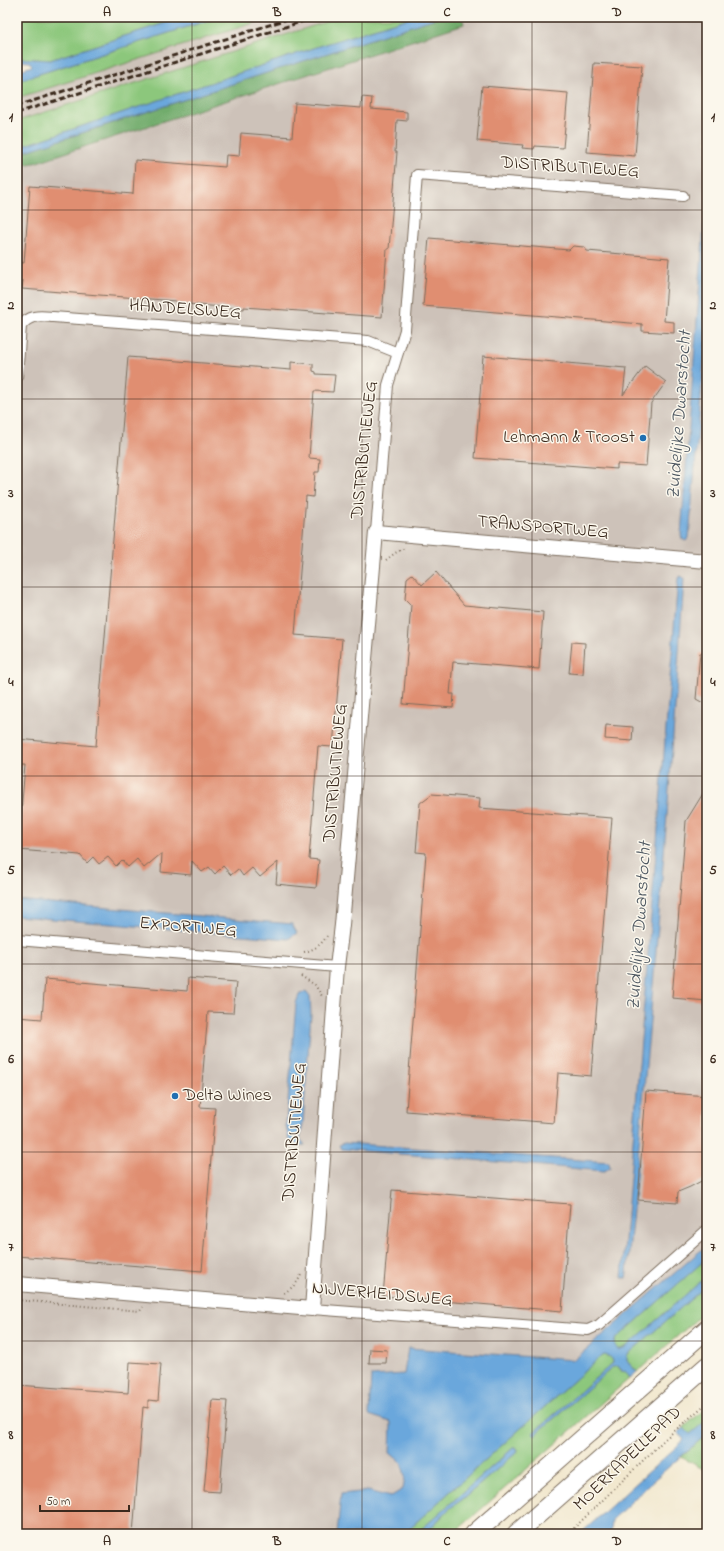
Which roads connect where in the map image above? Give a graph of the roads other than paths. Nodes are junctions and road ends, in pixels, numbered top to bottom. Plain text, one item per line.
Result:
1 (683, 196) dead end
2 (398, 353) junction
3 (17, 377) edge
4 (376, 532) junction
5 (707, 561) edge
6 (17, 940) edge
7 (336, 967) junction
8 (707, 1230) edge
9 (17, 1284) edge
10 (312, 1309) junction
11 (707, 1329) edge
12 (707, 1366) edge
13 (630, 1433) junction
14 (474, 1534) edge
15 (516, 1534) edge
16 (531, 1534) edge

1 - 2 street, DISTRIBUTIEWEG
2 - 3 street, HANDELSWEG
2 - 4 street, DISTRIBUTIEWEG
4 - 5 street, TRANSPORTWEG
4 - 7 street, DISTRIBUTIEWEG
6 - 7 street, EXPORTWEG
7 - 10 street, DISTRIBUTIEWEG
8 - 10 street, NIJVERHEIDSWEG
9 - 10 street, NIJVERHEIDSWEG
11 - 14 highway
12 - 13 highway
13 - 15 highway
13 - 16 highway

